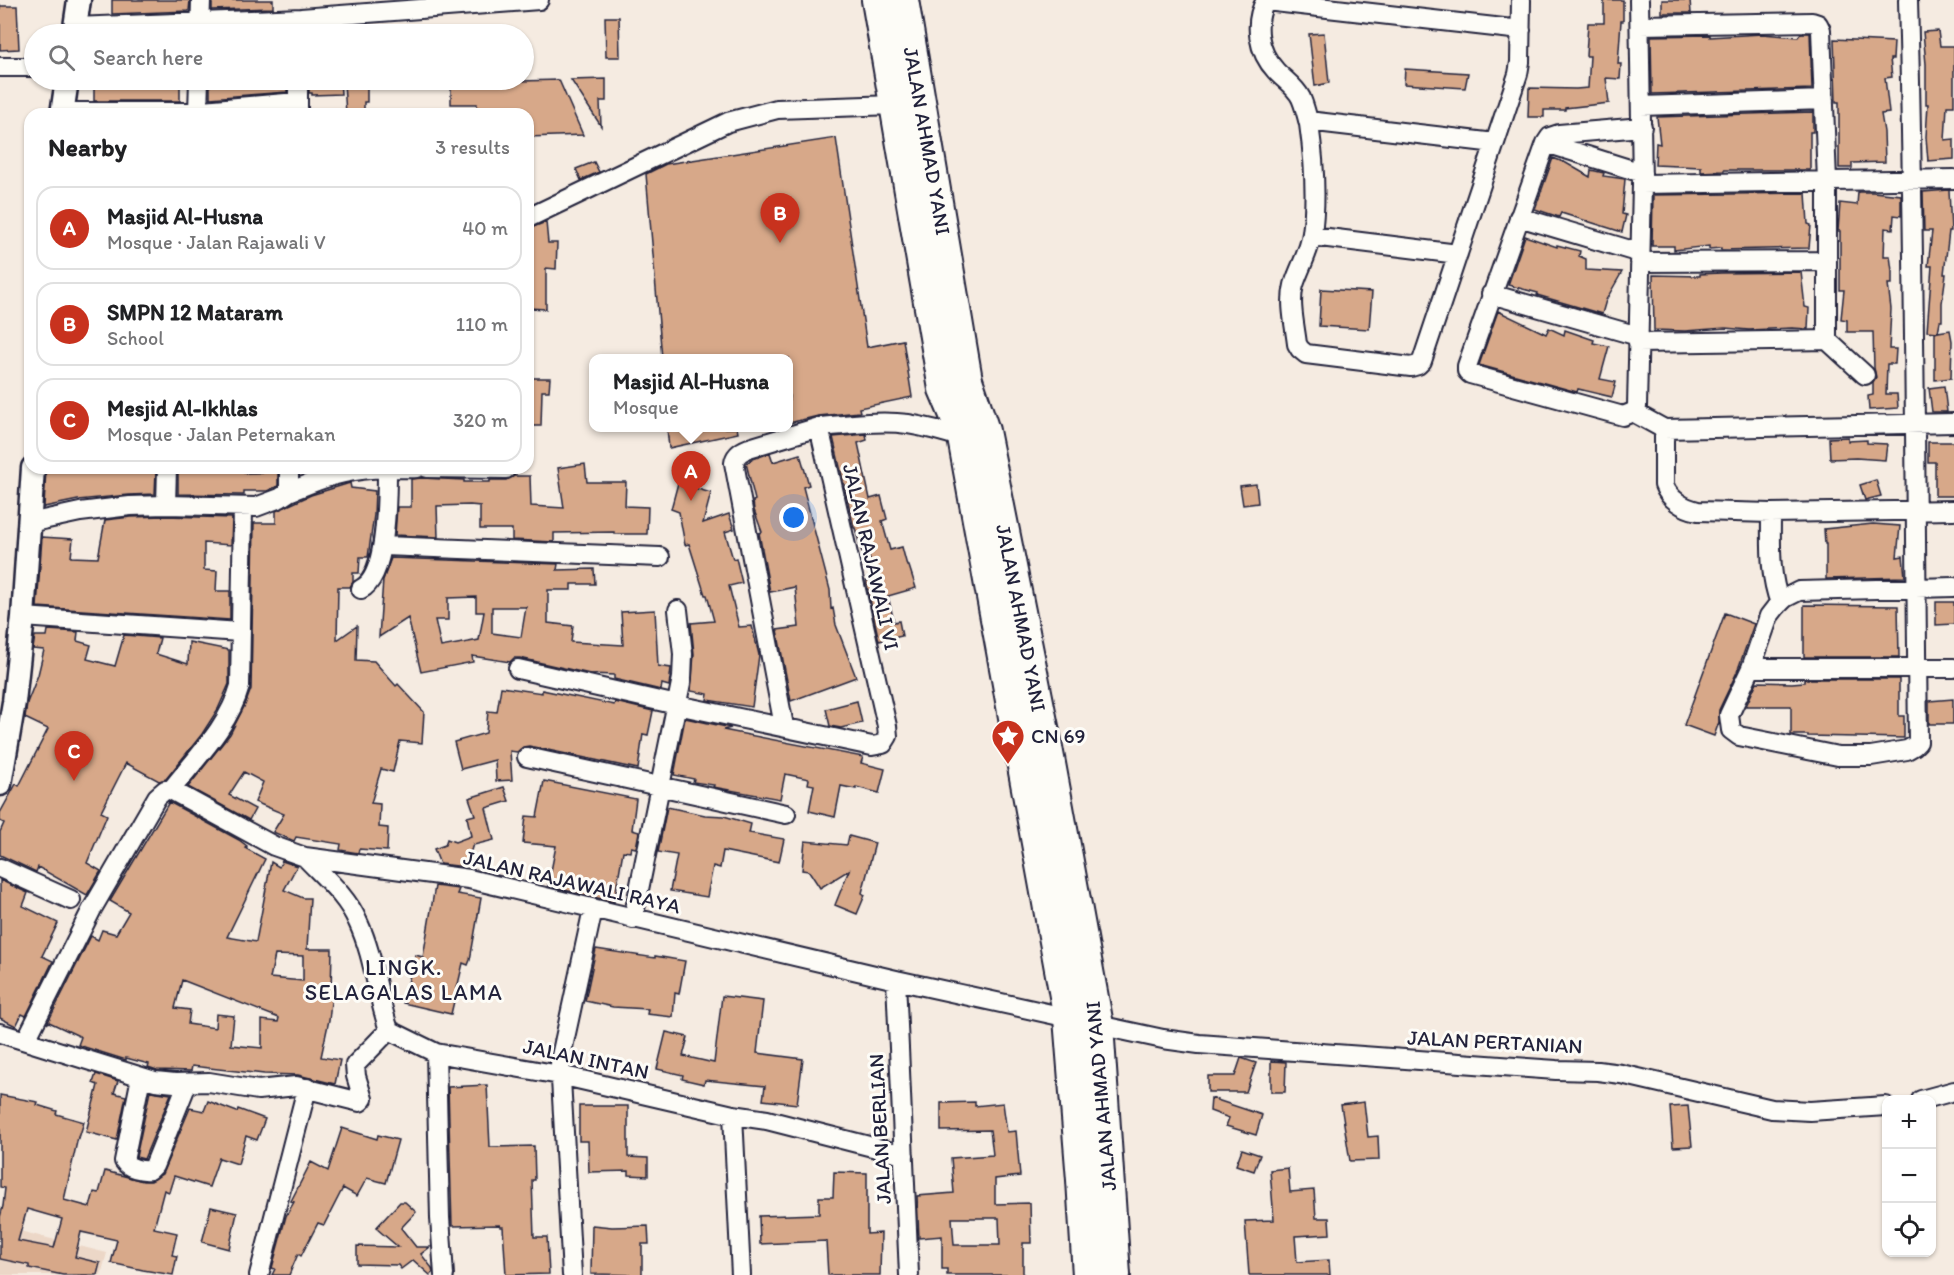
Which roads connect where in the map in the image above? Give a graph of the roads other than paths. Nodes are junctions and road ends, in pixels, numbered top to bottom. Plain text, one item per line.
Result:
1 (79, 0) edge
2 (201, 0) edge
3 (539, 0) edge
4 (1266, 0) edge
5 (1521, 0) edge
6 (1639, 0) edge
7 (1908, 0) edge
8 (892, 9) edge
9 (76, 24) edge
10 (200, 24) edge
11 (319, 24) edge
12 (1640, 25) junction
13 (1521, 30) junction
14 (0, 67) edge
15 (24, 67) edge
16 (65, 90) edge
17 (195, 90) edge
18 (298, 90) edge
19 (1824, 100) junction
20 (895, 105) junction
21 (1641, 106) junction
22 (63, 108) edge
23 (188, 108) edge
24 (298, 108) edge
25 (1308, 121) junction
26 (1641, 127) junction
27 (1546, 143) junction
28 (1495, 144) junction
29 (1641, 178) junction
30 (1954, 179) edge
31 (1913, 180) junction
32 (1827, 181) junction
33 (534, 215) edge
34 (1519, 217) junction
35 (1312, 236) junction
36 (1458, 254) junction
37 (1640, 258) junction
38 (1827, 261) junction
39 (1491, 294) junction
40 (1638, 340) junction
41 (1827, 340) junction
42 (1865, 375) dead end
43 (955, 385) junction
44 (1633, 412) junction
45 (1954, 423) edge
46 (1915, 424) junction
47 (819, 427) junction
48 (1664, 429) junction
49 (969, 433) junction
50 (33, 474) edge
51 (167, 474) edge
52 (289, 474) edge
53 (337, 474) edge
54 (387, 474) edge
55 (290, 492) junction
56 (166, 505) junction
57 (243, 508) junction
58 (1916, 510) junction
59 (1954, 510) edge
60 (1770, 513) junction
61 (29, 523) junction
62 (384, 546) junction
63 (660, 557) dead end
64 (1954, 587) edge
65 (1916, 588) junction
66 (361, 589) dead end
67 (1779, 603) junction
68 (678, 610) dead end
69 (23, 617) junction
70 (240, 632) junction
71 (1751, 668) junction
72 (1917, 668) junction
73 (1954, 668) edge
74 (518, 669) dead end
75 (7, 702) edge
76 (677, 705) junction
77 (784, 726) junction
78 (527, 757) dead end
79 (0, 784) edge
80 (660, 788) junction
81 (171, 790) junction
82 (786, 814) dead end
83 (305, 857) junction
84 (0, 868) edge
85 (71, 900) dead end
86 (593, 909) junction
87 (633, 919) junction
88 (896, 980) junction
89 (1069, 1018) junction
90 (1098, 1025) junction
91 (389, 1030) junction
92 (0, 1033) edge
93 (26, 1040) junction
94 (436, 1053) junction
95 (560, 1075) junction
96 (141, 1077) junction
97 (187, 1083) junction
98 (307, 1088) junction
99 (1954, 1091) edge
100 (1936, 1096) edge
101 (1882, 1106) edge
102 (730, 1114) junction
103 (904, 1155) junction
104 (259, 1275) edge
105 (444, 1275) edge
106 (572, 1275) edge
107 (741, 1275) edge
108 (909, 1275) edge
109 (1088, 1275) edge
110 (1115, 1275) edge

1 - 9 street
2 - 10 street
3 - 11 street
4 - 13 street
4 - 25 street
5 - 13 street
6 - 12 street
7 - 31 street
8 - 20 highway
8 - 43 highway, JALAN AHMAD YANI
12 - 19 street
12 - 21 street
13 - 28 street
14 - 15 street
16 - 22 street
17 - 23 street
18 - 24 street
19 - 21 street
19 - 32 street
20 - 33 street
20 - 43 highway
21 - 26 street
25 - 28 street
25 - 35 street
26 - 27 street
26 - 29 street
27 - 29 street
27 - 34 street
28 - 36 street
29 - 32 street
29 - 37 street
30 - 31 street
31 - 32 street
31 - 46 street
32 - 38 street
34 - 37 street
34 - 39 street
35 - 36 street
35 - 36 street
37 - 38 street
37 - 40 street
38 - 41 street
39 - 40 street
39 - 44 street
40 - 41 street
40 - 44 street
41 - 42 street
43 - 49 highway, JALAN AHMAD YANI
44 - 48 street
45 - 46 street
46 - 48 street
46 - 58 street
47 - 49 street
47 - 77 street
47 - 77 street, JALAN RAJAWALI VI
48 - 60 street
49 - 89 highway
49 - 90 highway, JALAN AHMAD YANI
50 - 61 street
51 - 56 street
52 - 55 street
53 - 55 street
54 - 62 street
55 - 57 street
56 - 57 street
56 - 61 street
57 - 70 street
58 - 59 street
58 - 60 street
58 - 65 street
60 - 67 street
61 - 69 street
62 - 63 street
62 - 66 street
64 - 65 street
65 - 67 street
65 - 72 street
67 - 71 street
68 - 76 street
69 - 70 street
69 - 75 street
70 - 81 street
71 - 72 street
71 - 72 street
72 - 73 street
74 - 76 street
75 - 79 street
76 - 77 street
76 - 80 street
78 - 80 street
80 - 82 street
80 - 87 street
81 - 83 street
81 - 93 street
83 - 86 street, JALAN RAJAWALI RAYA
83 - 91 street
84 - 85 street
86 - 87 street, JALAN RAJAWALI RAYA
86 - 95 street
87 - 88 street, JALAN RAJAWALI RAYA
88 - 89 street, JALAN RAJAWALI RAYA
88 - 103 street, JALAN BERLIAN
89 - 109 highway
90 - 101 street, JALAN PERTANIAN
90 - 110 highway, JALAN AHMAD YANI
91 - 94 street
91 - 98 street
92 - 93 street
93 - 96 street
94 - 95 street, JALAN INTAN
94 - 105 street
95 - 102 street, JALAN INTAN
95 - 106 street
96 - 97 street
96 - 97 street
97 - 98 street
98 - 104 street
99 - 100 street
102 - 103 street, JALAN INTAN
102 - 107 street
103 - 108 street, JALAN BERLIAN

